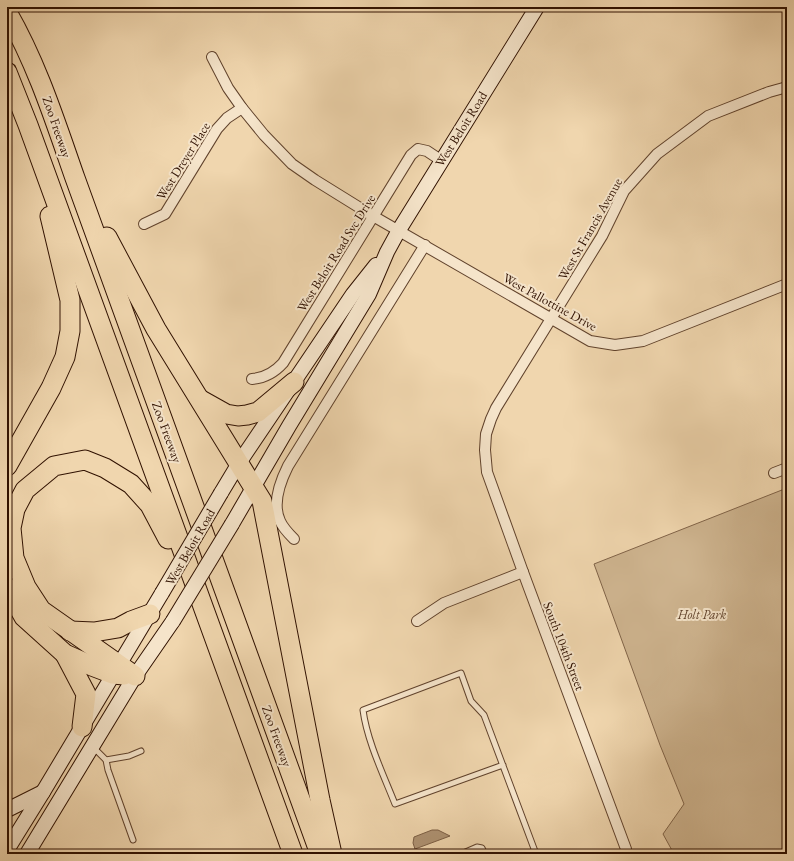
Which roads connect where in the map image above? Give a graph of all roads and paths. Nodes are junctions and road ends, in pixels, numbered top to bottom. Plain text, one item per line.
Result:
1 (535, 8) edge
2 (7, 12) edge
3 (212, 57) dead end
4 (7, 72) edge
5 (787, 87) edge
6 (242, 108) junction
7 (28, 125) junction
8 (442, 161) junction
9 (75, 178) junction
10 (373, 216) junction
11 (144, 224) dead end
12 (399, 230) junction
13 (424, 245) junction
14 (386, 252) junction
15 (787, 284) edge
16 (552, 318) junction
17 (252, 379) dead end
18 (294, 382) junction
19 (198, 398) junction
20 (485, 450) joint
21 (240, 463) junction
22 (7, 466) edge
23 (787, 468) edge
24 (774, 473) dead end
25 (254, 486) junction
26 (294, 539) dead end
27 (523, 572) junction
28 (7, 587) edge
29 (202, 604) junction
30 (150, 614) junction
31 (417, 621) dead end
32 (70, 631) junction
33 (65, 654) junction
34 (116, 670) junction
35 (135, 676) junction
36 (82, 727) junction
37 (92, 747) junction
38 (141, 751) dead end
39 (106, 760) junction
40 (503, 765) junction
41 (52, 797) junction
42 (7, 810) edge
43 (133, 840) dead end
44 (9, 843) edge
45 (626, 849) dead end
46 (19, 854) edge
47 (26, 854) edge
48 (293, 854) edge
49 (320, 854) edge
50 (332, 854) edge
51 (461, 854) edge
52 (485, 854) edge
53 (536, 854) edge

1 - 8 main road, West Beloit Road
2 - 9 highway, Zoo Freeway
3 - 6 street, West Pallottine Drive
4 - 7 highway, Zoo Freeway
5 - 16 street, West St Francis Avenue
6 - 10 street, West Pallottine Drive
6 - 11 street, West Dreyer Place
7 - 22 highway
7 - 29 highway, Zoo Freeway
8 - 10 street, West Beloit Road Svc Drive
8 - 12 main road, West Beloit Road
9 - 19 highway
9 - 49 highway, Zoo Freeway
10 - 12 street, West Pallottine Drive
10 - 17 street, West Beloit Road Svc Drive
12 - 13 street, West Pallottine Drive
12 - 14 main road, West Beloit Road
13 - 16 street, West Pallottine Drive
13 - 26 street
14 - 18 main road, West Beloit Road
14 - 25 main road, West Beloit Road
15 - 16 street, West Pallottine Drive
16 - 20 street, West St Francis Avenue
18 - 19 highway
18 - 21 main road, West Beloit Road
19 - 21 highway
20 - 27 street, South 104th Street
21 - 25 highway
21 - 30 main road, West Beloit Road, bridge
23 - 24 street
25 - 35 main road, West Beloit Road, bridge
25 - 50 highway
27 - 31 street
27 - 45 street, South 104th Street
28 - 33 highway
29 - 32 highway
29 - 48 highway, Zoo Freeway
30 - 32 highway
30 - 34 main road, West Beloit Road
32 - 34 highway
33 - 34 highway
33 - 36 highway
34 - 35 highway
34 - 36 main road, West Beloit Road
35 - 37 main road, West Beloit Road
36 - 41 main road, West Beloit Road
37 - 39 lane
37 - 41 main road, West Beloit Road
38 - 39 lane
39 - 43 lane
40 - 40 lane
40 - 53 lane
41 - 42 main road
41 - 44 main road, West Beloit Road
41 - 47 main road, West Beloit Road
44 - 46 main road
44 - 47 main road
51 - 52 lane

